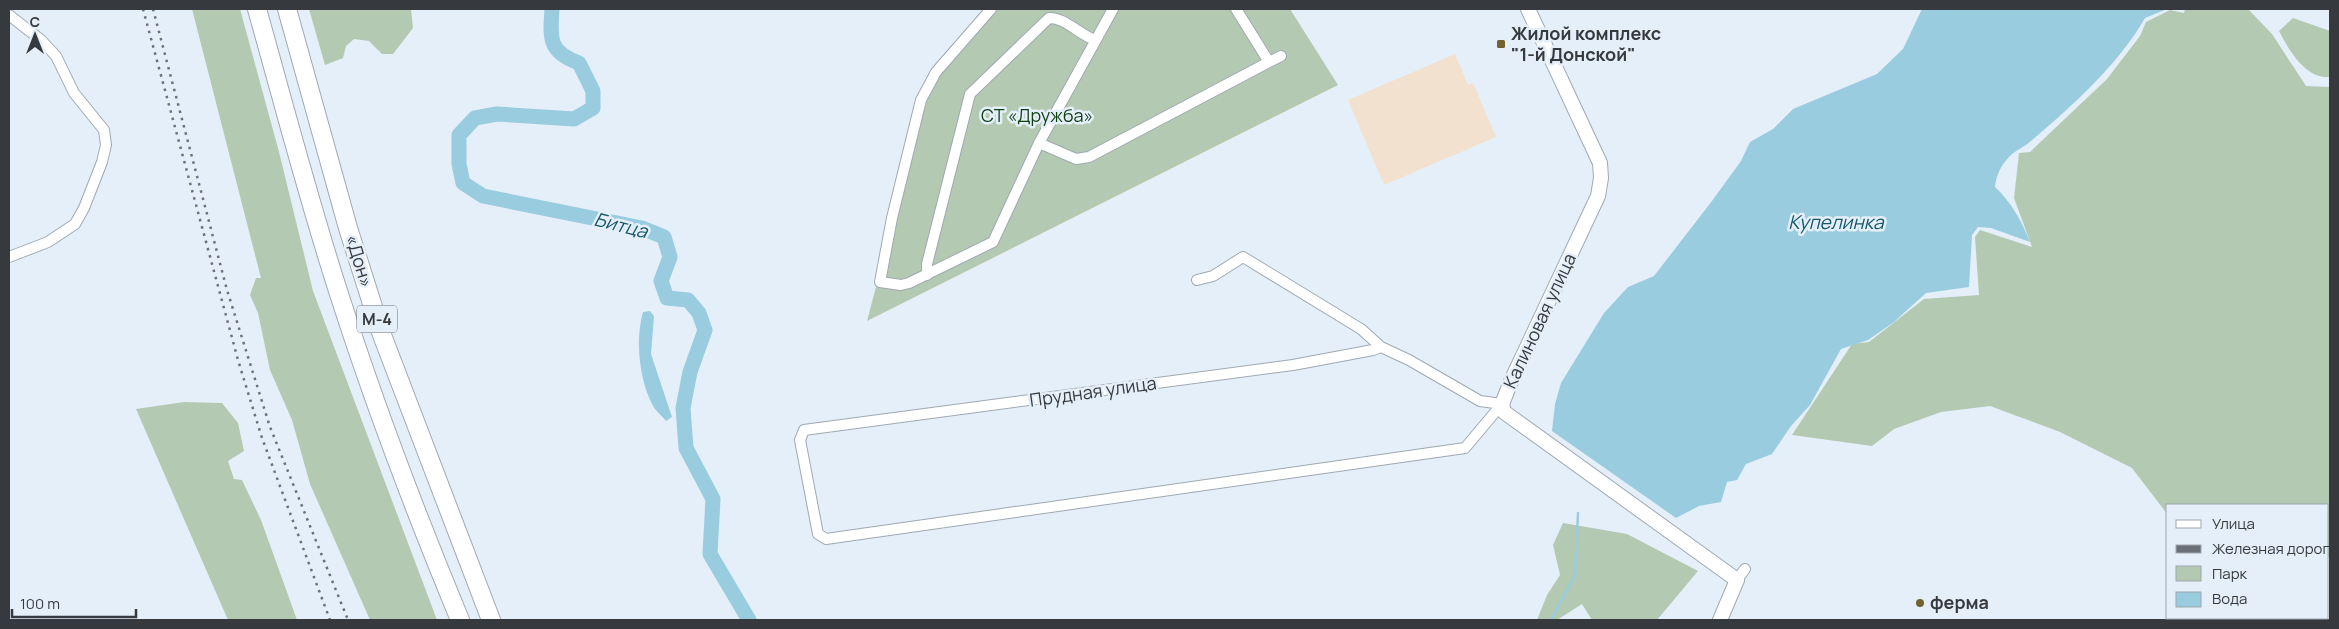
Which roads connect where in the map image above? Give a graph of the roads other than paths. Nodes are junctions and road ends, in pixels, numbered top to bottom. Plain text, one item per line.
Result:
1 (257, 9) edge
2 (287, 9) edge
3 (990, 9) edge
4 (1113, 9) edge
5 (1236, 9) edge
6 (1528, 9) edge
7 (9, 15) edge
8 (1095, 40) junction
9 (1281, 56) dead end
10 (1269, 62) junction
11 (1039, 143) junction
12 (9, 257) edge
13 (927, 275) junction
14 (1197, 280) dead end
15 (1381, 347) junction
16 (1502, 404) junction
17 (460, 620) edge
18 (491, 620) edge
19 (1720, 620) edge

1 - 17 highway, «Дон» / М-4
2 - 18 highway, «Дон» / М-4
3 - 13 street
4 - 8 street
5 - 10 street
6 - 16 street, Калиновая улица
7 - 12 street
8 - 11 street
8 - 13 street
9 - 10 street
10 - 11 street
11 - 13 street
14 - 15 street
15 - 16 street
15 - 16 street, Прудная улица
16 - 19 street, Калиновая улица

